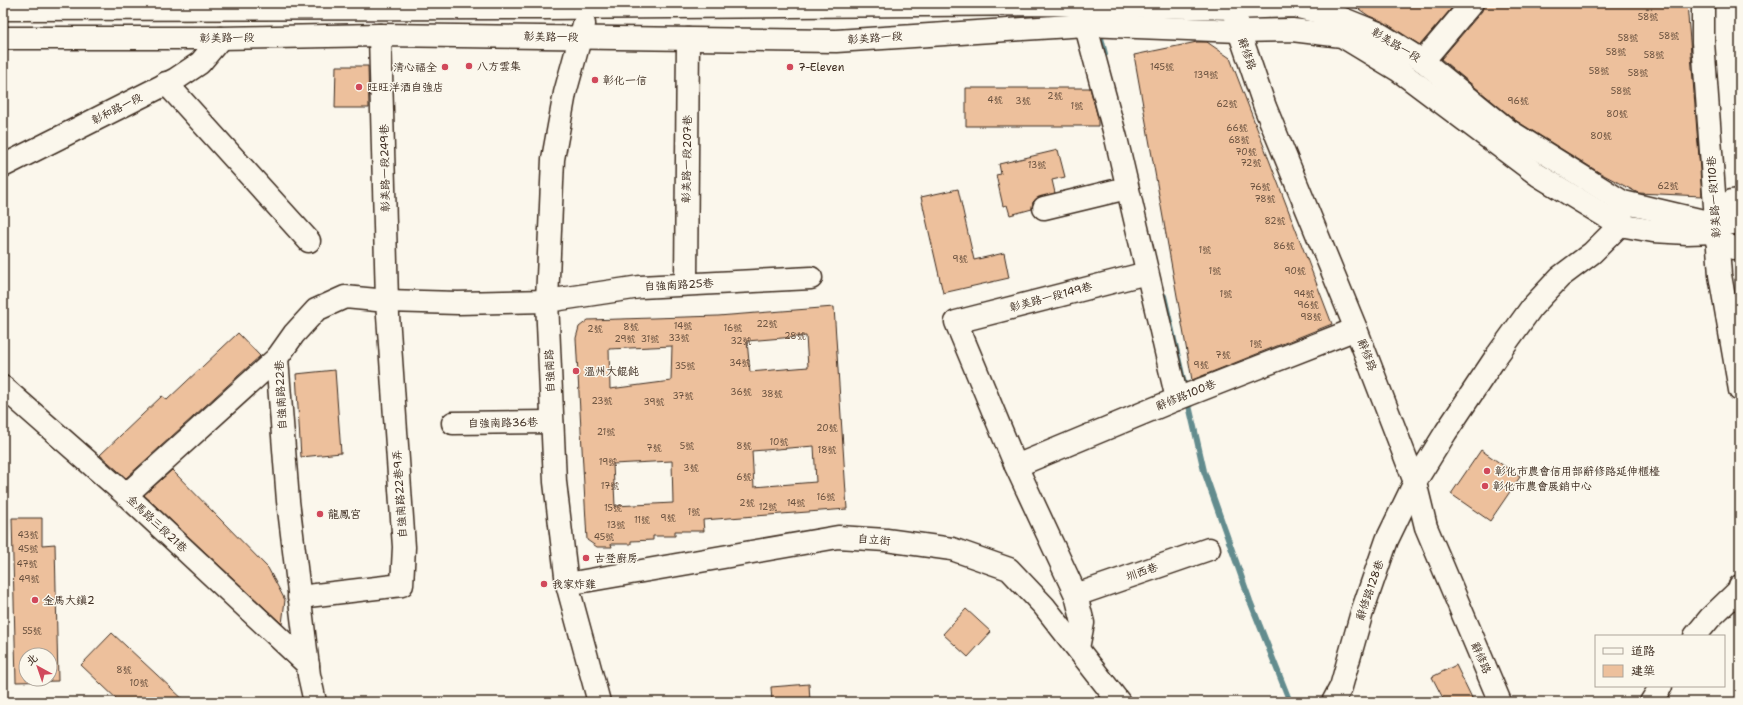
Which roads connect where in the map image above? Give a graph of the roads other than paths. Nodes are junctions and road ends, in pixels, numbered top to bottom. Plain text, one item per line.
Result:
1 (1472, 3) edge
2 (1703, 3) edge
3 (222, 5) edge
4 (590, 5) edge
5 (1293, 5) edge
6 (1234, 8) junction
7 (3, 9) edge
8 (1082, 11) edge
9 (1239, 31) junction
10 (380, 35) junction
11 (581, 37) junction
12 (3, 38) edge
13 (221, 38) junction
14 (688, 39) junction
15 (1422, 61) junction
16 (166, 84) junction
17 (3, 166) edge
18 (1127, 188) junction
19 (1623, 202) junction
20 (1044, 208) dead end
21 (1620, 225) junction
22 (1688, 225) junction
23 (1728, 229) edge
24 (308, 241) dead end
25 (1146, 273) junction
26 (811, 278) dead end
27 (686, 280) dead end
28 (387, 301) junction
29 (547, 301) junction
30 (1356, 329) junction
31 (277, 358) junction
32 (3, 387) edge
33 (1740, 390) edge
34 (1177, 398) junction
35 (552, 422) junction
36 (453, 423) dead end
37 (1016, 466) junction
38 (1415, 482) junction
39 (126, 495) junction
40 (1209, 549) dead end
41 (567, 584) junction
42 (1740, 586) edge
43 (1076, 595) junction
44 (299, 597) junction
45 (1696, 635) edge
46 (1078, 648) junction
47 (308, 665) junction
48 (1660, 687) edge
49 (315, 702) edge
50 (599, 702) edge
51 (1119, 702) edge
52 (1333, 702) edge
53 (1500, 702) edge
54 (1651, 702) edge

1 - 15 street
2 - 23 street, 彰美路一段110巷
3 - 4 street, 彰美路一段
3 - 7 street, 彰美路一段
4 - 8 street, 彰美路一段
4 - 11 street, 自強南路
5 - 6 street, 彰美路一段
5 - 15 street, 彰美路一段
6 - 8 street, 彰美路一段
6 - 9 street, 辭修路
8 - 9 street, 彰美路一段
8 - 14 street, 彰美路一段
8 - 18 street
9 - 21 street, 彰美路一段
9 - 30 street, 辭修路
10 - 11 street, 彰美路一段
10 - 13 street, 彰美路一段
10 - 28 street, 彰美路一段249巷
11 - 14 street, 彰美路一段
11 - 29 street, 自強南路
12 - 13 street, 彰美路一段
13 - 16 street, 彰和路一段
14 - 27 street, 彰美路一段207巷
15 - 19 street, 彰美路一段
16 - 17 street, 彰和路一段
16 - 24 street
18 - 20 street
18 - 25 street
19 - 21 street
19 - 22 street, 彰美路一段
21 - 22 street, 彰美路一段
21 - 38 street, 辭修路128巷
22 - 23 street, 彰美路一段
23 - 33 street, 彰美路一段110巷
25 - 34 street
25 - 37 street, 彰美路一段149巷
26 - 29 street, 自強南路25巷
28 - 29 street, 自強南路22巷
28 - 31 street, 自強南路22巷
28 - 44 street, 自強南路22巷9弄
29 - 35 street, 自強南路
30 - 34 street, 辭修路100巷
30 - 38 street, 辭修路
31 - 39 street
31 - 44 street, 自強南路22巷
32 - 39 street, 金馬路三段21巷
34 - 37 street, 辭修路100巷
35 - 36 street, 自強南路36巷
35 - 41 street, 自強南路
37 - 43 street
38 - 52 street, 辭修路128巷
38 - 53 street, 辭修路
39 - 47 street, 金馬路三段21巷
40 - 43 street, 圳西巷
41 - 46 street, 自立街
41 - 50 street, 自強南路
42 - 45 street
43 - 46 street
44 - 47 street, 自強南路22巷
46 - 51 street, 自立街
47 - 49 street, 自強南路22巷
48 - 54 street

